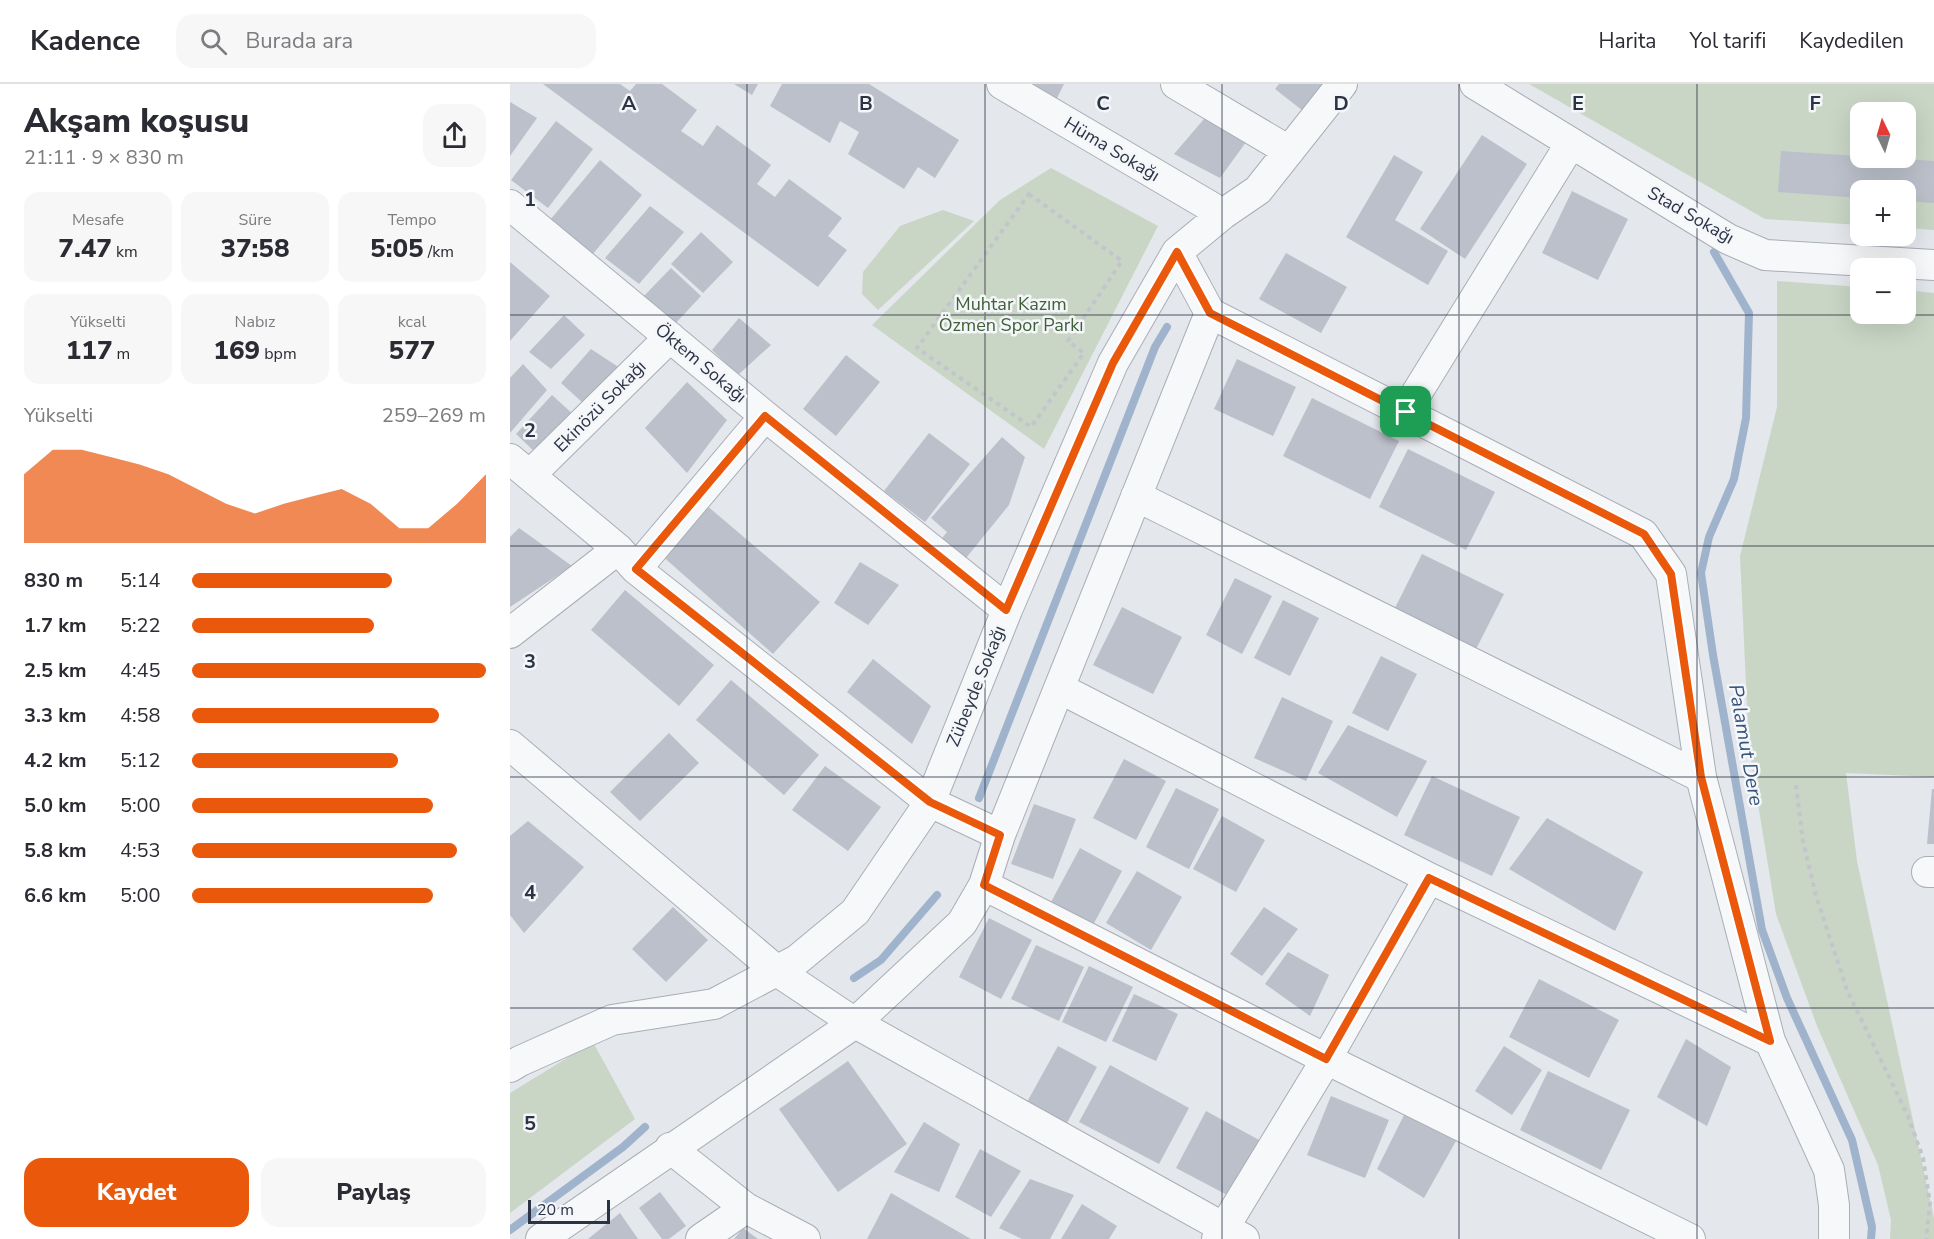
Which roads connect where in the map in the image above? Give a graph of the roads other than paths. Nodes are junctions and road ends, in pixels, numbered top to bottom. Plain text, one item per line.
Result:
1 (1002, 84) edge
2 (1176, 84) edge
3 (1342, 84) edge
4 (1475, 84) edge
5 (1571, 142) junction
6 (1289, 150) junction
7 (510, 205) edge
8 (1222, 214) junction
9 (1177, 252) junction
10 (1934, 265) edge
11 (1210, 313) junction
12 (670, 337) junction
13 (1406, 412) junction
14 (765, 416) junction
15 (520, 467) edge
16 (1136, 496) junction
17 (627, 559) junction
18 (1006, 610) junction
19 (510, 633) edge
20 (1059, 688) junction
21 (510, 745) edge
22 (1701, 777) junction
23 (930, 802) junction
24 (1000, 835) junction
25 (1429, 878) junction
26 (984, 885) junction
27 (777, 971) junction
28 (855, 1023) junction
29 (1770, 1041) junction
30 (1326, 1059) junction
31 (510, 1067) edge
32 (670, 1148) junction
33 (746, 1208) junction
34 (1228, 1235) edge
35 (541, 1239) edge
36 (701, 1239) edge
37 (805, 1239) edge
38 (1690, 1239) edge
39 (1834, 1239) edge

1 - 8 street, Hüma Sokağı
2 - 6 street
3 - 6 street, Zübeyde Sokağı
4 - 5 street, Stad Sokağı
5 - 10 street, Stad Sokağı
5 - 13 street
6 - 8 street, Zübeyde Sokağı
7 - 12 street, Öktem Sokağı
8 - 9 street, Zübeyde Sokağı
9 - 11 street
9 - 18 street, Zübeyde Sokağı
11 - 13 street
11 - 16 street
12 - 14 street, Öktem Sokağı
12 - 15 street, Ekinözü Sokağı
13 - 22 street
14 - 17 street
14 - 18 street, Öktem Sokağı
15 - 17 street
16 - 20 street
16 - 22 street
17 - 19 street
17 - 23 street
18 - 23 street, Zübeyde Sokağı
20 - 24 street
20 - 25 street
21 - 27 street
22 - 29 street
23 - 24 street
23 - 27 street, Zübeyde Sokağı
24 - 26 street
25 - 29 street
25 - 30 street
26 - 28 street
26 - 30 street
27 - 28 street
27 - 31 street, Zübeyde Sokağı
28 - 32 street
28 - 34 street
29 - 39 street
30 - 34 street
30 - 38 street
32 - 33 street
32 - 35 street
33 - 36 street
33 - 37 street

